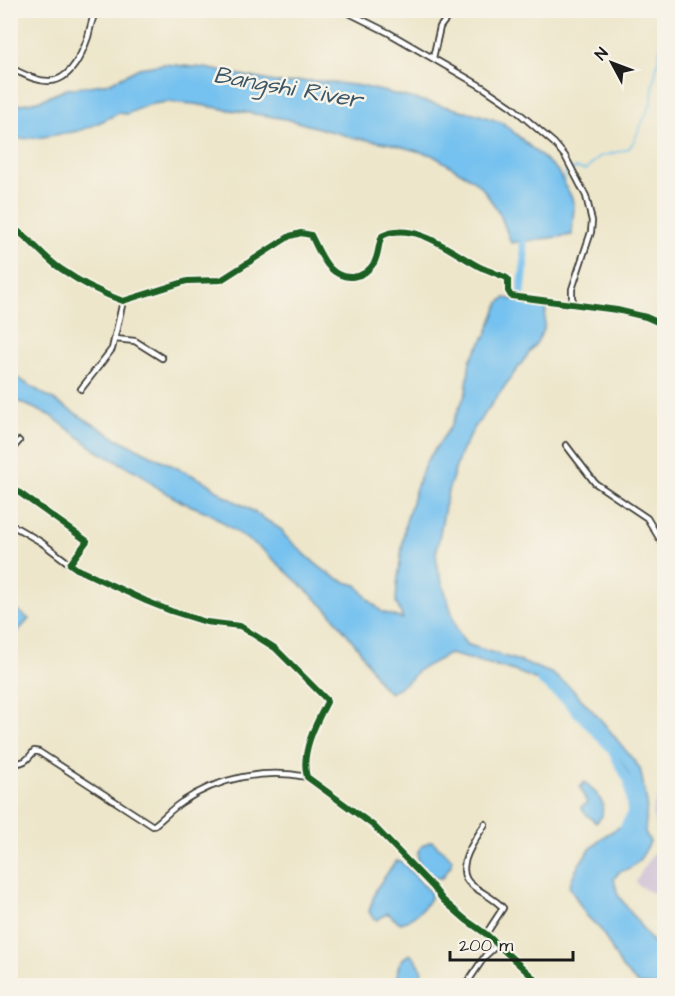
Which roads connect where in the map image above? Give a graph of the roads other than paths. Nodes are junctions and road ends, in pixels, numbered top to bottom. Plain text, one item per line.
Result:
1 (96, 10) edge
2 (343, 10) edge
3 (453, 10) edge
4 (433, 58) junction
5 (10, 68) edge
6 (10, 226) edge
7 (123, 301) junction
8 (575, 304) junction
9 (664, 325) edge
10 (115, 339) junction
11 (162, 358) dead end
12 (81, 389) dead end
13 (19, 441) dead end
14 (566, 445) dead end
15 (10, 458) edge
16 (10, 486) edge
17 (10, 524) edge
18 (664, 546) edge
19 (70, 564) junction
20 (10, 763) edge
21 (307, 777) junction
22 (486, 824) dead end
23 (486, 934) junction
24 (497, 945) junction
25 (465, 986) edge
26 (549, 986) edge

1 - 5 street
2 - 4 street
3 - 4 street
4 - 8 street
6 - 7 street
7 - 8 street
7 - 10 street
8 - 9 street
10 - 11 street
10 - 12 street
13 - 15 street
14 - 18 street
16 - 19 street
17 - 19 street
19 - 21 street
20 - 21 street
21 - 23 street
22 - 23 street
23 - 24 street
24 - 25 street
24 - 26 street

